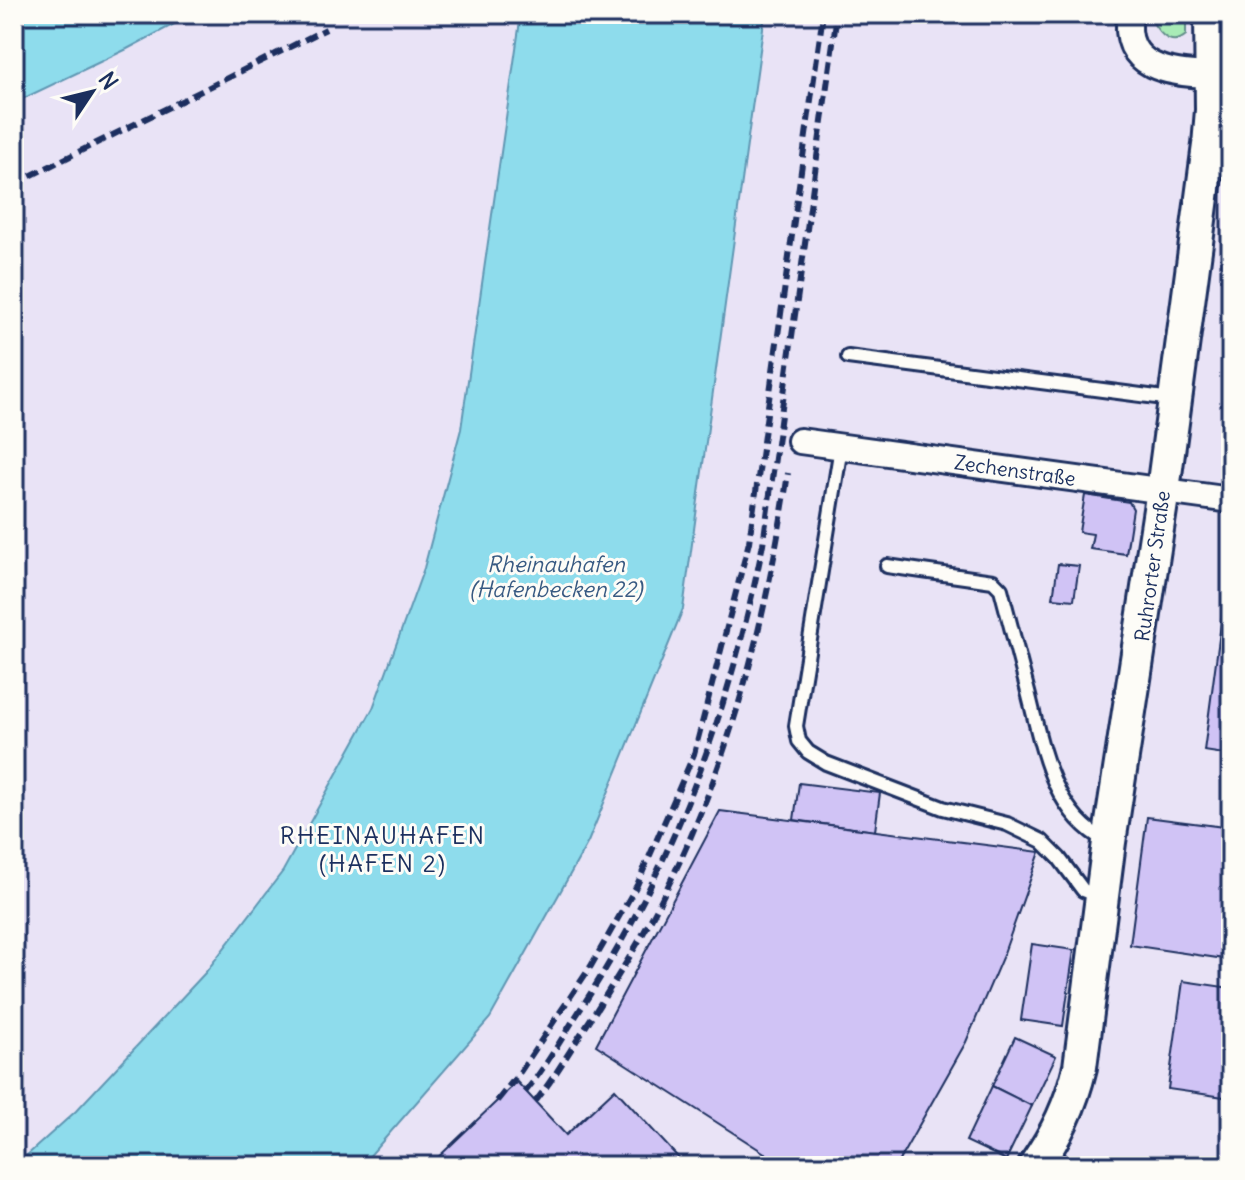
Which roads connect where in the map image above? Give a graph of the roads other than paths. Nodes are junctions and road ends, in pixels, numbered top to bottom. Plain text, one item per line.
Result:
1 (1130, 14) edge
2 (1211, 14) edge
3 (1212, 75) junction
4 (848, 357) dead end
5 (1175, 400) junction
6 (800, 441) dead end
7 (841, 447) junction
8 (1163, 490) junction
9 (1231, 500) edge
10 (887, 566) dead end
11 (1109, 842) junction
12 (1103, 897) junction
13 (1035, 1166) edge

1 - 3 street
2 - 3 street, Ruhrorter Straße
3 - 5 street, Ruhrorter Straße
4 - 5 lane
5 - 8 street, Ruhrorter Straße
6 - 7 street, Zechenstraße
7 - 8 street, Zechenstraße
7 - 12 lane
8 - 9 street, Zechenstraße
8 - 11 street, Ruhrorter Straße
10 - 11 lane
11 - 12 street, Ruhrorter Straße
12 - 13 street, Ruhrorter Straße

